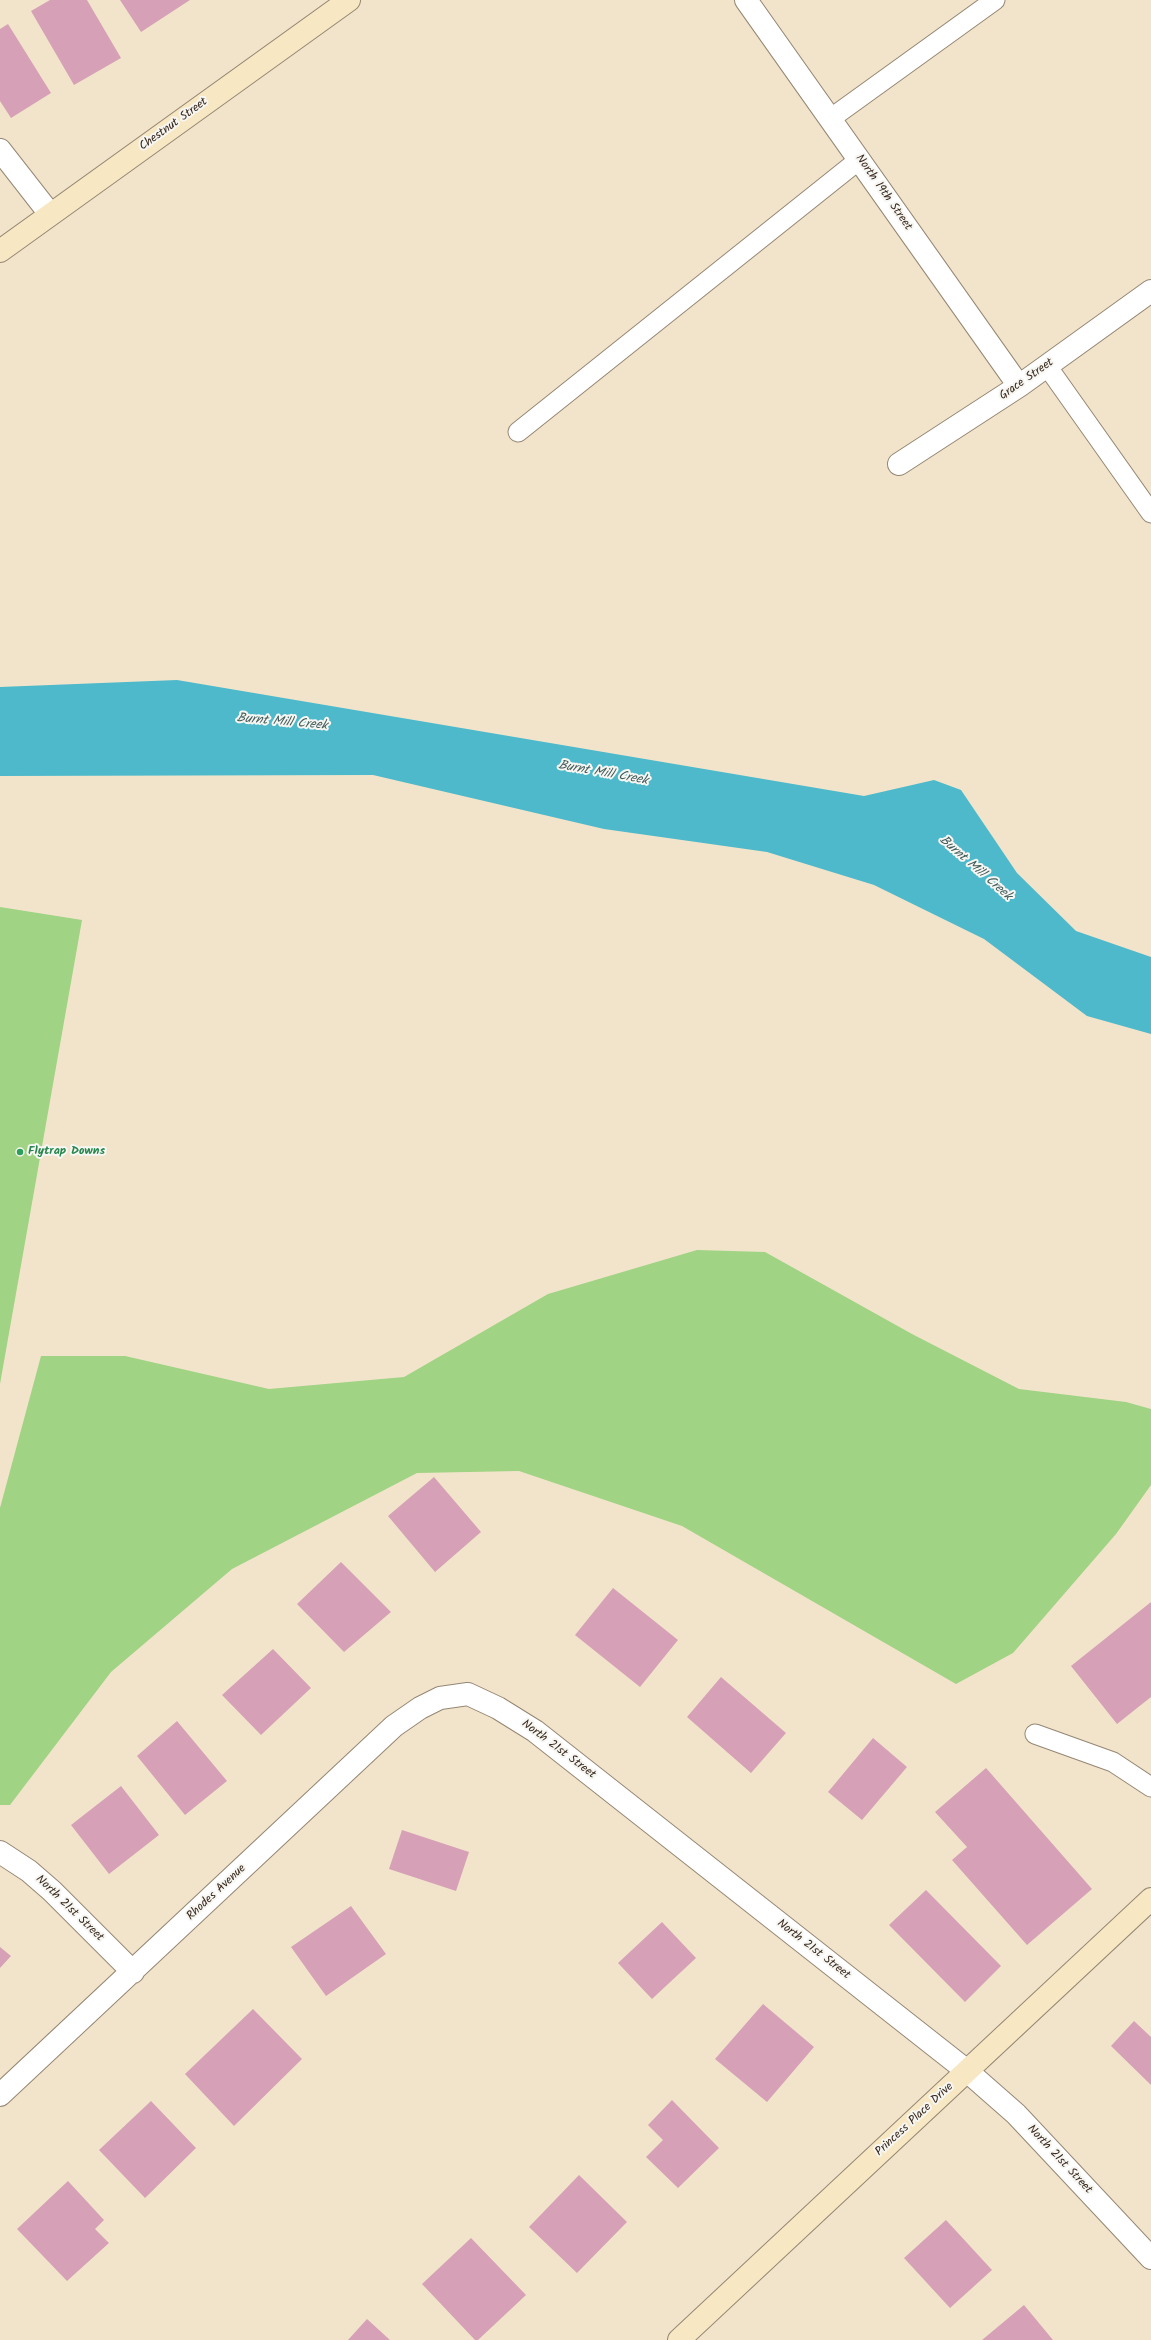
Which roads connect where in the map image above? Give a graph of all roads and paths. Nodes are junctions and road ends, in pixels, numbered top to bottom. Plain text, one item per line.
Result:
1 (349, 0) edge
2 (746, 0) edge
3 (995, 0) edge
4 (830, 119) junction
5 (0, 150) edge
6 (860, 159) junction
7 (50, 214) junction
8 (0, 251) edge
9 (1151, 290) edge
10 (1046, 366) junction
11 (1019, 386) junction
12 (518, 432) dead end
13 (899, 464) dead end
14 (1151, 513) edge
15 (440, 1698) joint
16 (1035, 1734) dead end
17 (1151, 1787) edge
18 (0, 1852) edge
19 (1151, 1899) edge
20 (133, 1972) junction
21 (967, 2071) junction
22 (0, 2095) edge
23 (1151, 2258) edge
24 (678, 2340) edge

1 - 7 street, Chestnut Street
2 - 4 street, North 19th Street
3 - 4 lane
4 - 6 street, North 19th Street
5 - 7 street
6 - 11 street, North 19th Street
6 - 12 lane
7 - 8 street, Chestnut Street
9 - 10 street, Grace Street
10 - 11 street, Grace Street
10 - 14 lane
11 - 13 street, Grace Street
15 - 20 street, Rhodes Avenue
15 - 21 street, North 21st Street
16 - 17 lane
18 - 20 street, North 21st Street
19 - 21 street, Princess Place Drive
20 - 22 street, Rhodes Avenue
21 - 23 street, North 21st Street
21 - 24 street, Princess Place Drive

